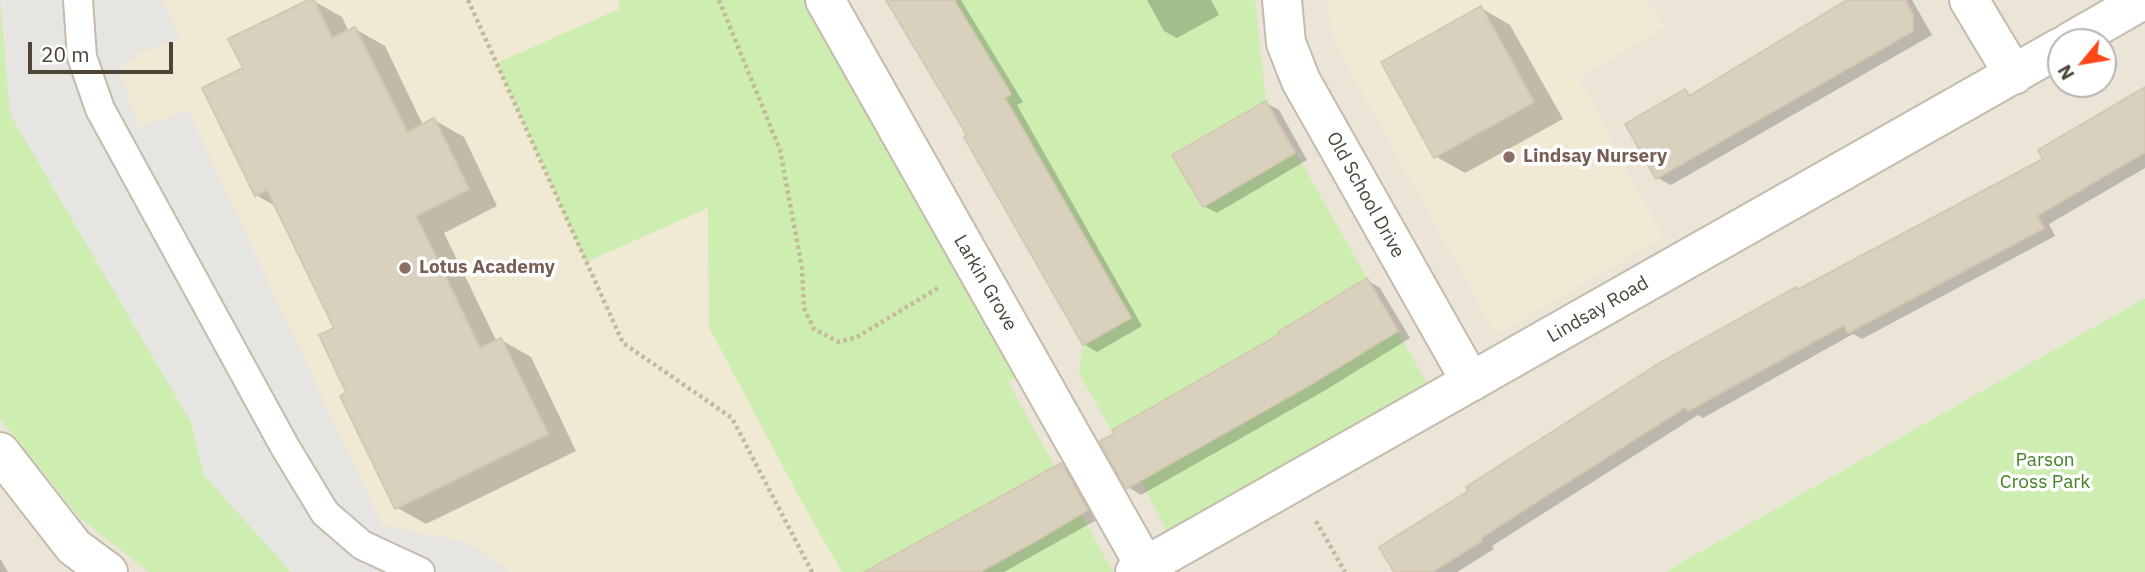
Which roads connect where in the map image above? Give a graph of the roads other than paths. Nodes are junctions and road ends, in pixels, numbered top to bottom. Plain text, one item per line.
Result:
1 (78, 0) edge
2 (825, 0) edge
3 (1282, 0) edge
4 (1969, 0) edge
5 (2143, 0) edge
6 (2094, 28) edge
7 (2047, 55) edge
8 (2014, 75) junction
9 (1471, 382) junction
10 (0, 452) edge
11 (1140, 569) edge
12 (108, 572) edge
13 (420, 572) edge

1 - 13 lane
2 - 11 street, Larkin Grove
3 - 9 street, Old School Drive
4 - 8 street
5 - 6 street
7 - 8 street, Lindsay Road
8 - 9 street, Lindsay Road
9 - 11 street, Lindsay Road
10 - 12 street

